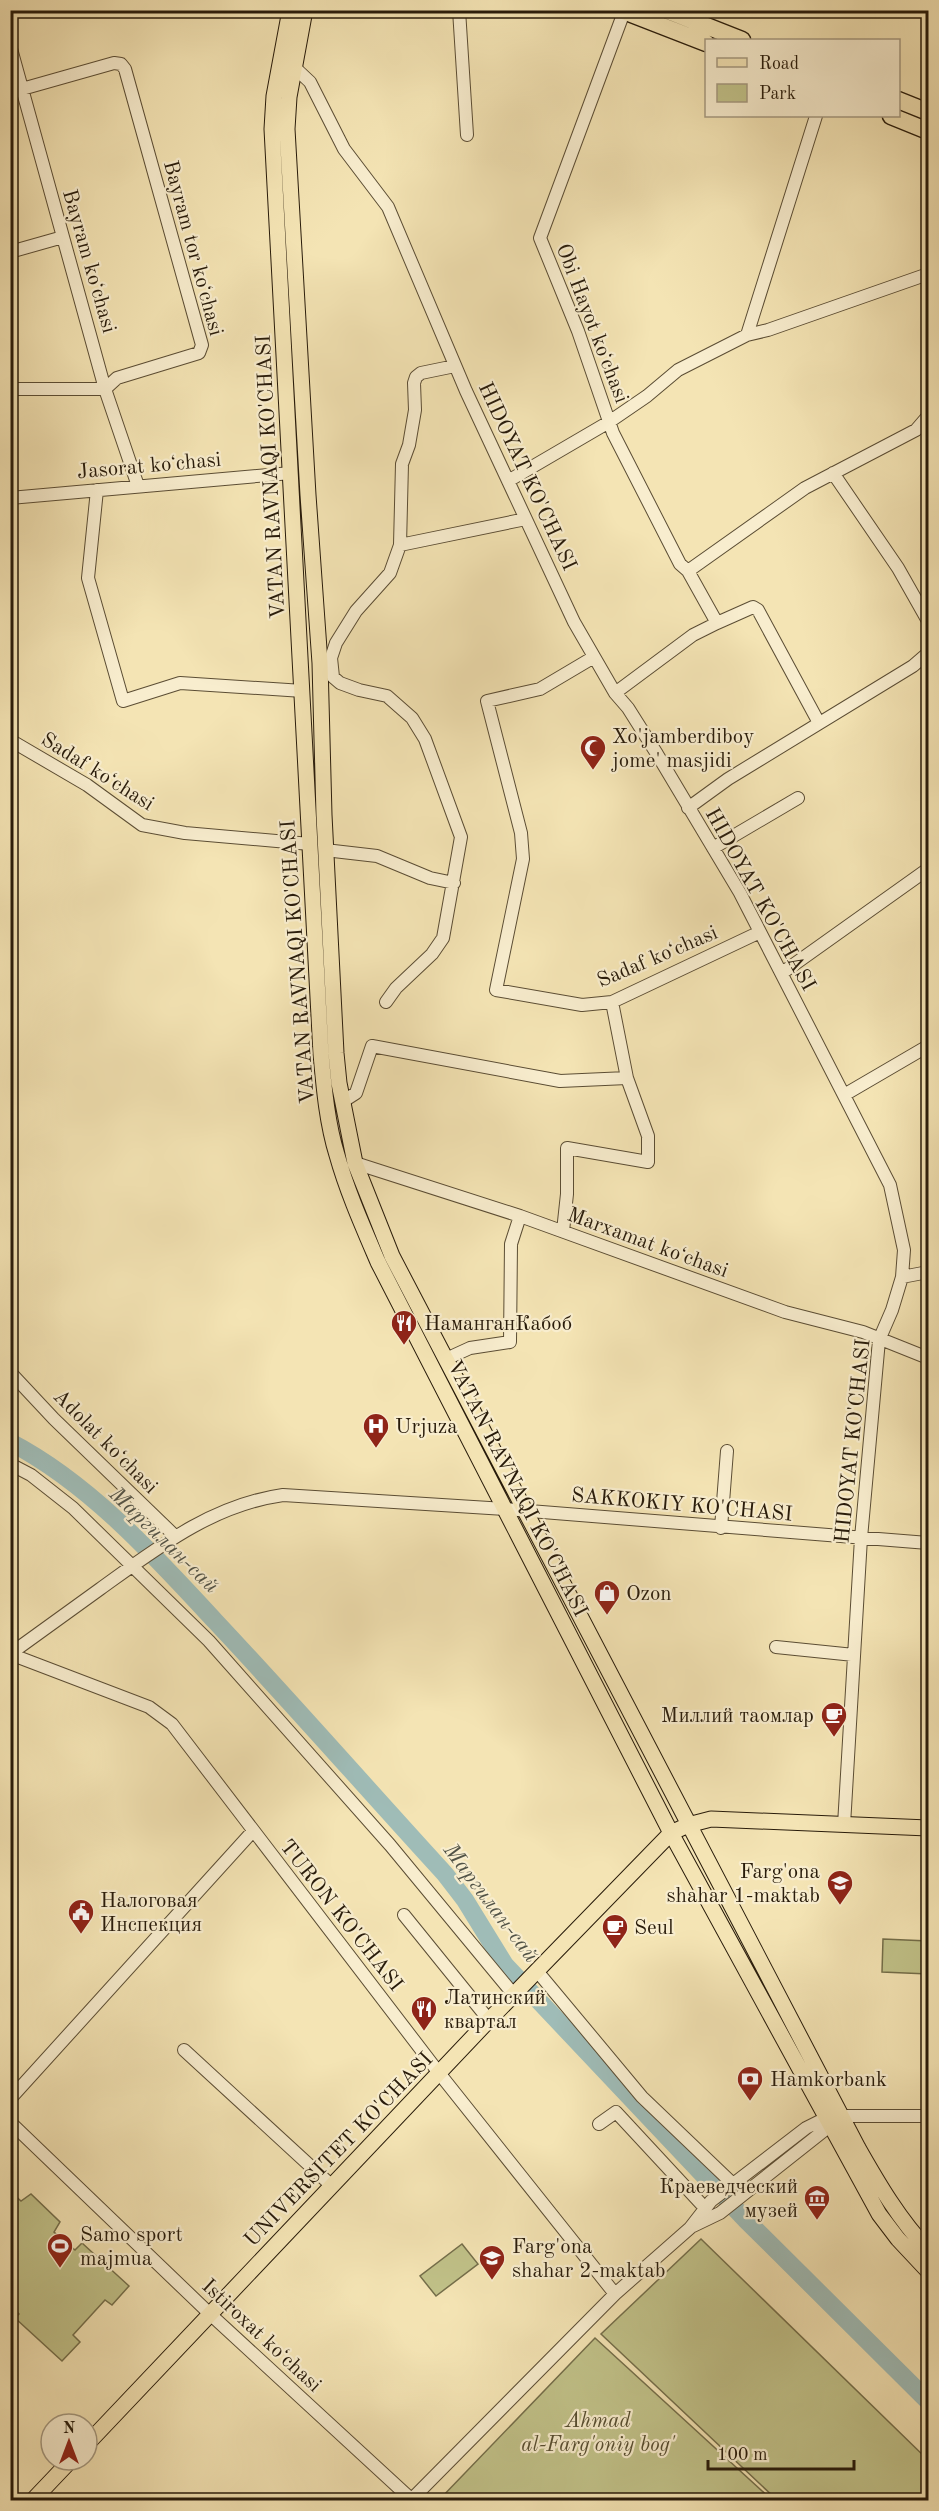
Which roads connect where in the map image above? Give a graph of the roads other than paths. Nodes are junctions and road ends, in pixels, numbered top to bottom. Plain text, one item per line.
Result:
1 (290, 10) edge
2 (305, 10) edge
3 (459, 10) edge
4 (666, 10) edge
5 (622, 11) edge
6 (739, 39) edge
7 (705, 43) edge
8 (10, 45) edge
9 (294, 67) junction
10 (22, 89) junction
11 (900, 101) edge
12 (928, 112) edge
13 (816, 117) edge
14 (893, 117) edge
15 (928, 131) edge
16 (467, 135) dead end
17 (63, 237) junction
18 (10, 252) edge
19 (928, 274) edge
20 (747, 335) junction
21 (455, 366) junction
22 (10, 389) edge
23 (105, 389) junction
24 (928, 416) edge
25 (609, 422) junction
26 (291, 473) junction
27 (833, 473) junction
28 (508, 481) junction
29 (138, 486) junction
30 (97, 490) junction
31 (10, 498) edge
32 (526, 519) junction
33 (400, 545) junction
34 (688, 571) junction
35 (928, 621) edge
36 (717, 623) junction
37 (928, 653) edge
38 (594, 657) junction
39 (326, 660) junction
40 (303, 691) junction
41 (615, 693) junction
42 (819, 723) junction
43 (10, 740) edge
44 (798, 798) dead end
45 (688, 808) junction
46 (316, 815) junction
47 (310, 844) junction
48 (713, 848) junction
49 (326, 850) junction
50 (928, 869) edge
51 (454, 883) junction
52 (760, 932) junction
53 (782, 973) junction
54 (386, 1002) dead end
55 (612, 1002) junction
56 (928, 1046) edge
57 (627, 1078) junction
58 (844, 1095) junction
59 (342, 1102) junction
60 (355, 1163) junction
61 (520, 1216) junction
62 (562, 1232) junction
63 (928, 1272) edge
64 (902, 1277) junction
65 (879, 1340) junction
66 (928, 1358) edge
67 (446, 1359) junction
68 (10, 1372) edge
69 (726, 1451) dead end
70 (10, 1464) edge
71 (505, 1509) junction
72 (525, 1510) junction
73 (721, 1528) junction
74 (175, 1536) junction
75 (861, 1538) junction
76 (928, 1543) edge
77 (133, 1565) junction
78 (776, 1647) dead end
79 (11, 1654) edge
80 (854, 1655) junction
81 (688, 1825) junction
82 (844, 1825) junction
83 (928, 1828) edge
84 (253, 1831) junction
85 (672, 1833) junction
86 (404, 1915) dead end
87 (537, 1971) junction
88 (514, 1995) junction
89 (489, 2020) junction
90 (184, 2050) dead end
91 (439, 2073) junction
92 (10, 2099) edge
93 (928, 2116) edge
94 (833, 2120) junction
95 (10, 2122) edge
96 (599, 2124) dead end
97 (332, 2186) junction
98 (733, 2190) junction
99 (708, 2205) junction
100 (690, 2228) junction
101 (928, 2250) edge
102 (928, 2271) edge
103 (615, 2294) junction
104 (210, 2314) junction
105 (99, 2431) edge
106 (60, 2472) edge
107 (33, 2500) edge
108 (412, 2500) edge

1 - 26 main road, VATAN RAVNAQI KO'CHASI
2 - 9 main road, VATAN RAVNAQI KO'CHASI
3 - 16 street
4 - 6 highway
5 - 7 highway
5 - 25 street, Obi Hayot koʻchasi
8 - 10 street, Bayram koʻchasi
9 - 21 street, HIDOYAT KO'CHASI
9 - 39 main road, VATAN RAVNAQI KO'CHASI
10 - 17 street, Bayram koʻchasi
10 - 23 street, Bayram tor koʻchasi
11 - 12 highway
13 - 20 street
14 - 15 highway
17 - 18 street
17 - 23 street, Bayram koʻchasi
19 - 20 street
20 - 25 street
21 - 28 street, HIDOYAT KO'CHASI
21 - 33 street
22 - 23 street
23 - 29 street, Bayram koʻchasi
24 - 27 street
25 - 28 street
25 - 34 street, Obi Hayot koʻchasi
26 - 29 street, Jasorat koʻchasi
26 - 40 main road, VATAN RAVNAQI KO'CHASI
27 - 34 street
27 - 35 street
28 - 32 street, HIDOYAT KO'CHASI
29 - 30 street, Jasorat koʻchasi
30 - 31 street, Jasorat koʻchasi
30 - 40 street
32 - 33 street
32 - 38 street, HIDOYAT KO'CHASI
33 - 39 street
34 - 36 street, Obi Hayot koʻchasi
36 - 41 street
36 - 42 street
37 - 42 street
38 - 41 street, HIDOYAT KO'CHASI
38 - 55 street, Sadaf koʻchasi
39 - 46 main road, VATAN RAVNAQI KO'CHASI
39 - 51 street
40 - 46 main road, VATAN RAVNAQI KO'CHASI
41 - 45 street, HIDOYAT KO'CHASI
42 - 45 street
43 - 47 street, Sadaf koʻchasi
44 - 48 street
45 - 48 street, HIDOYAT KO'CHASI
46 - 47 main road, VATAN RAVNAQI KO'CHASI
46 - 49 main road, VATAN RAVNAQI KO'CHASI
47 - 71 main road, VATAN RAVNAQI KO'CHASI
48 - 52 street, HIDOYAT KO'CHASI
49 - 51 street
49 - 59 main road, VATAN RAVNAQI KO'CHASI
50 - 53 street
51 - 54 street
52 - 53 street, HIDOYAT KO'CHASI
52 - 55 street, Sadaf koʻchasi
53 - 58 street, HIDOYAT KO'CHASI
55 - 57 street
56 - 58 street
57 - 59 street
57 - 62 street
58 - 64 street, HIDOYAT KO'CHASI
59 - 60 main road, VATAN RAVNAQI KO'CHASI
60 - 61 street, Marxamat koʻchasi
60 - 67 main road, VATAN RAVNAQI KO'CHASI
61 - 62 street, Marxamat koʻchasi
61 - 67 street
62 - 65 street, Marxamat koʻchasi
63 - 64 street
64 - 65 street, HIDOYAT KO'CHASI
65 - 66 street, Marxamat koʻchasi
65 - 75 street, HIDOYAT KO'CHASI
67 - 72 main road, VATAN RAVNAQI KO'CHASI
68 - 74 street, Adolat koʻchasi
69 - 73 street
70 - 77 street
71 - 72 street, SAKKOKIY KO'CHASI
71 - 74 street, SAKKOKIY KO'CHASI
71 - 85 main road, VATAN RAVNAQI KO'CHASI
72 - 73 street, SAKKOKIY KO'CHASI
72 - 81 main road, VATAN RAVNAQI KO'CHASI
73 - 75 street, SAKKOKIY KO'CHASI
74 - 77 street, SAKKOKIY KO'CHASI
75 - 76 street, SAKKOKIY KO'CHASI
75 - 80 street, HIDOYAT KO'CHASI
77 - 79 street, SAKKOKIY KO'CHASI
77 - 88 street
78 - 80 street
79 - 84 street, TURON KO'CHASI
80 - 82 street, HIDOYAT KO'CHASI
81 - 82 main road, UNIVERSITET KO'CHASI
81 - 85 main road, UNIVERSITET KO'CHASI
81 - 94 main road
82 - 83 main road, UNIVERSITET KO'CHASI
84 - 91 street, TURON KO'CHASI
84 - 92 street
85 - 87 main road, UNIVERSITET KO'CHASI
85 - 94 main road
86 - 89 street
87 - 88 main road, UNIVERSITET KO'CHASI
87 - 98 street
88 - 89 main road, UNIVERSITET KO'CHASI
89 - 91 main road, UNIVERSITET KO'CHASI
90 - 97 street
91 - 97 main road, UNIVERSITET KO'CHASI
91 - 103 street, TURON KO'CHASI
93 - 94 street
94 - 98 street
94 - 101 main road
94 - 102 main road
95 - 104 street, Istiroxat koʻchasi
96 - 99 street
97 - 104 main road, UNIVERSITET KO'CHASI
98 - 99 street
98 - 100 street
99 - 100 street
100 - 103 street
103 - 108 street
104 - 105 main road, UNIVERSITET KO'CHASI
104 - 108 street, Istiroxat koʻchasi
106 - 107 main road

